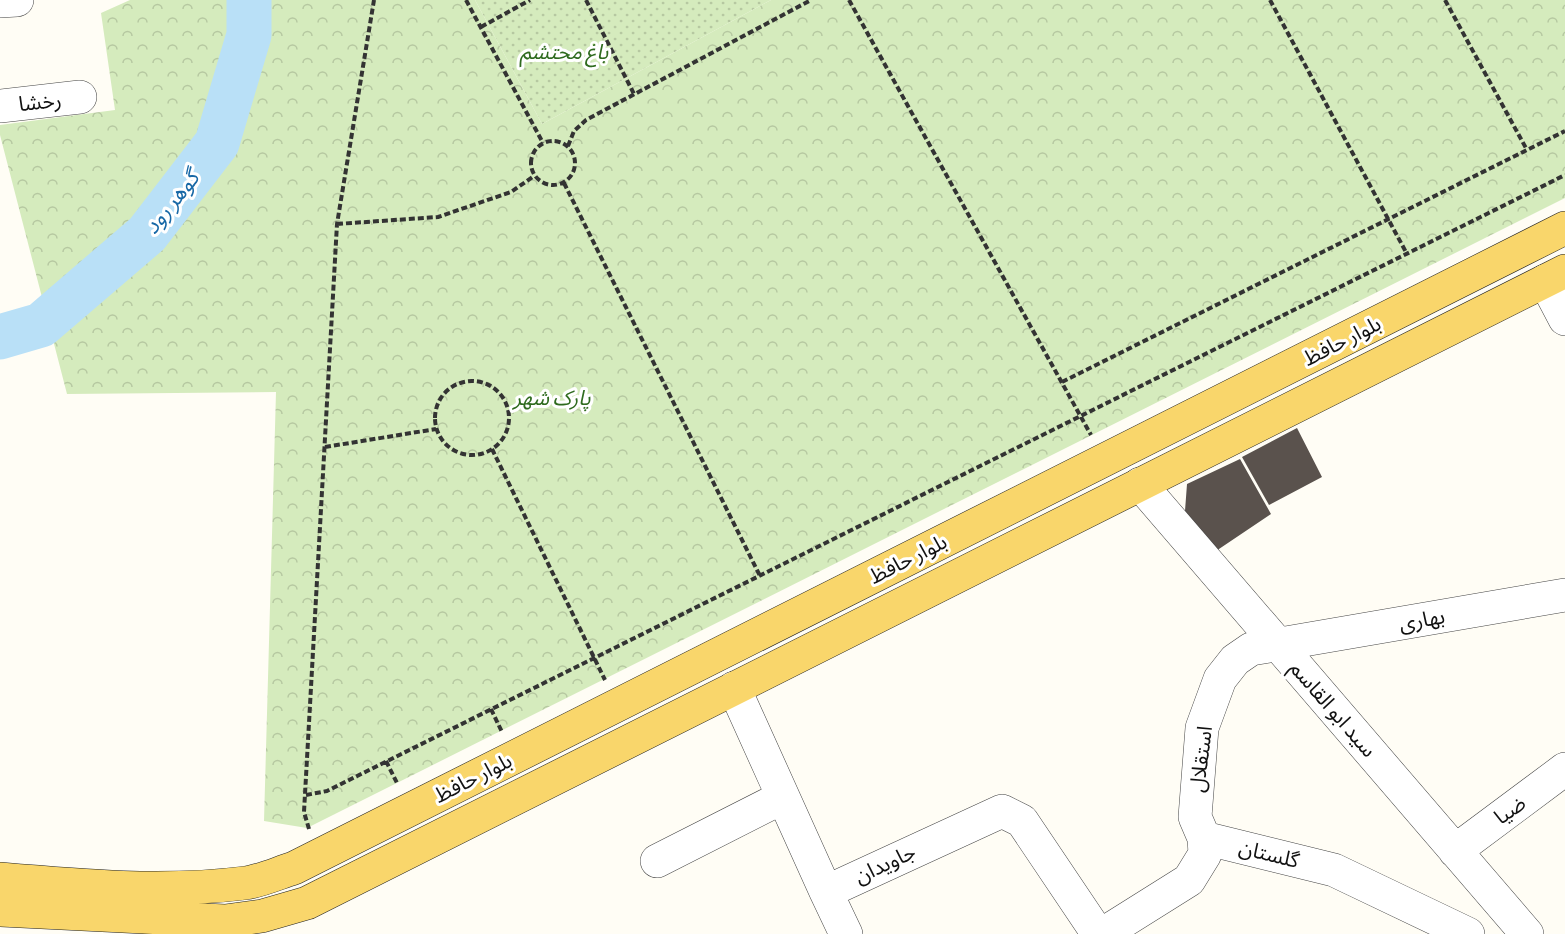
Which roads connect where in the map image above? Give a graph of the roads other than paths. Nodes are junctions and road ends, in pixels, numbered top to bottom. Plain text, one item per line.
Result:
1 (17, 0) edge
2 (0, 1) edge
3 (80, 97) dead end
4 (0, 106) edge
5 (1565, 228) edge
6 (1555, 276) edge
7 (1565, 319) edge
8 (1108, 448) junction
9 (1140, 484) junction
10 (1565, 595) edge
11 (1278, 645) junction
12 (734, 688) junction
13 (1565, 769) edge
14 (783, 797) junction
15 (1204, 838) junction
16 (1455, 851) junction
17 (657, 861) dead end
18 (0, 879) edge
19 (247, 883) junction
20 (826, 892) junction
21 (0, 910) edge
22 (262, 925) edge
23 (224, 927) edge
24 (846, 934) edge
25 (1098, 934) edge
26 (1103, 934) edge
27 (1468, 934) edge
28 (1527, 934) edge

1 - 2 street
3 - 4 street, رخشا
5 - 8 main road, بلوار حافظ
6 - 7 street
6 - 9 main road, بلوار حافظ
8 - 9 main road
8 - 19 main road, بلوار حافظ
9 - 11 street, سید ابو القاسم
9 - 12 main road, بلوار حافظ
10 - 11 street, بهاری
11 - 15 street, استقلال
11 - 16 street, سید ابو القاسم
12 - 14 street
12 - 22 main road, بلوار حافظ
13 - 16 street, ضیا
14 - 17 street
14 - 20 street
15 - 26 street, گلستان
15 - 27 street, گلستان
16 - 28 street, سید ابو القاسم
18 - 19 main road, بلوار حافظ
19 - 22 main road
19 - 23 main road
20 - 24 street
20 - 25 street, جاویدان
21 - 23 main road, بلوار حافظ
22 - 23 main road, بلوار حافظ

